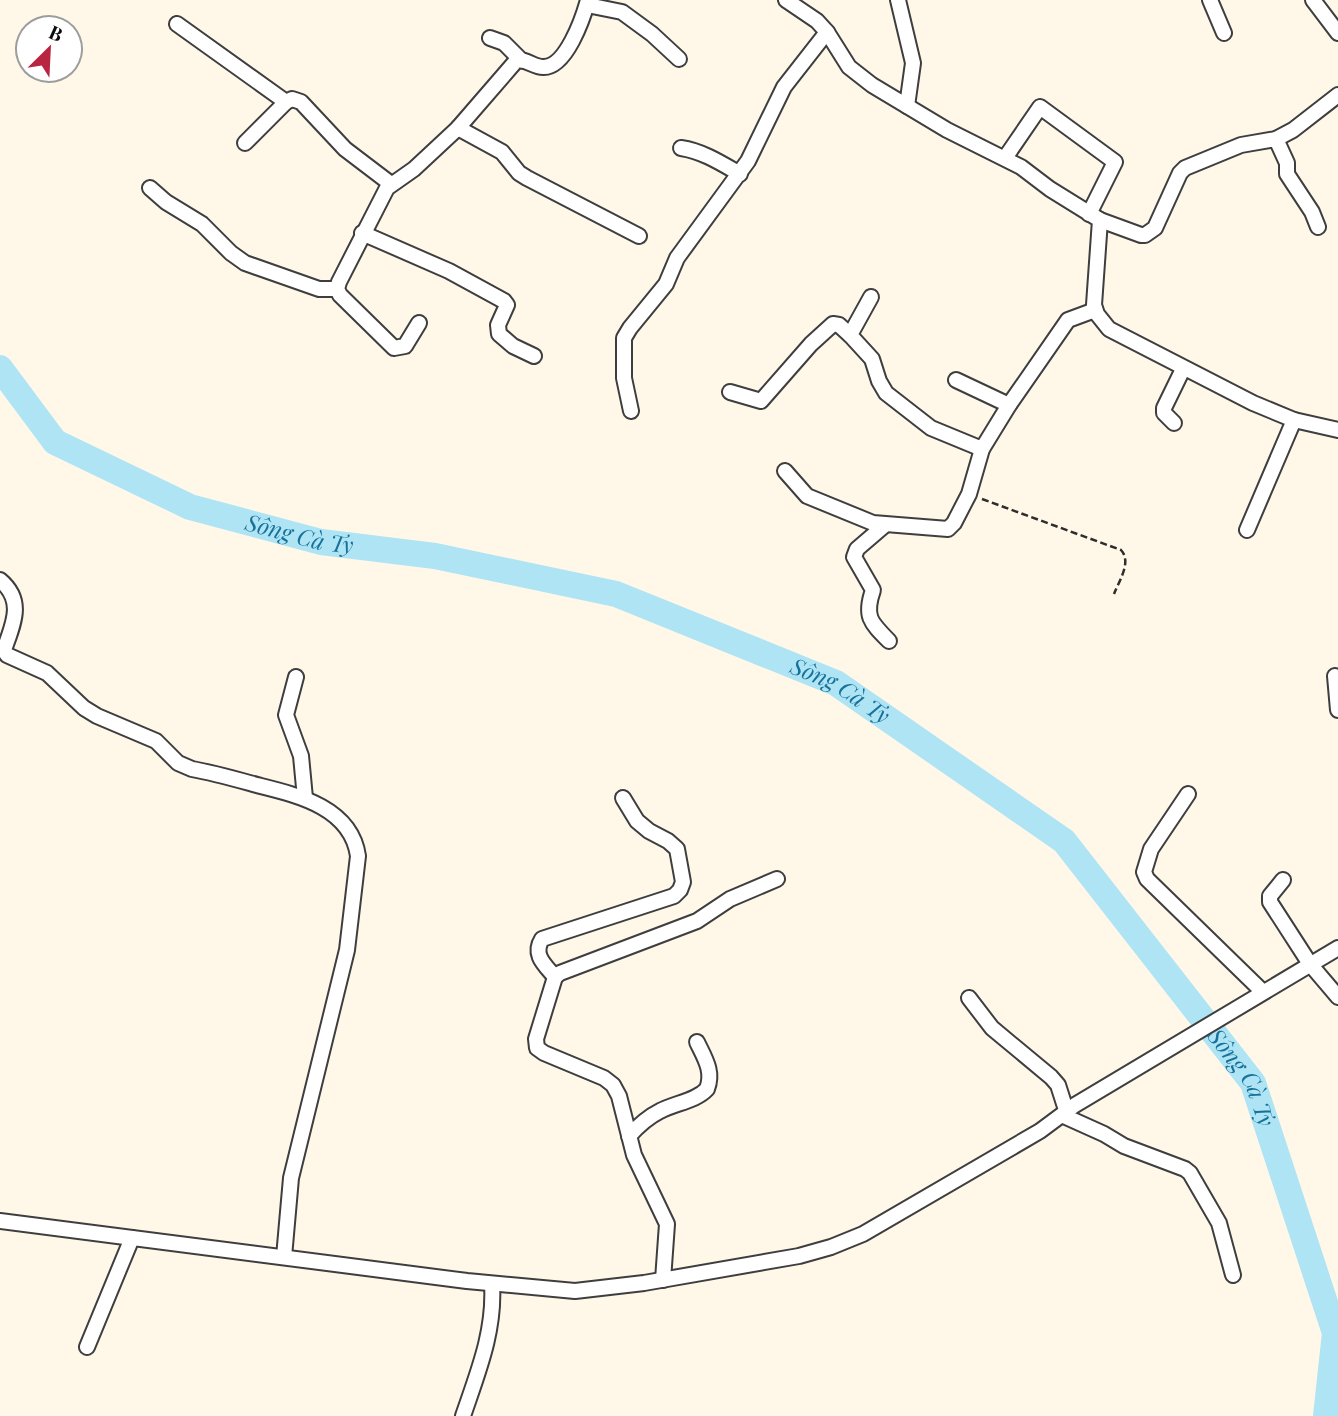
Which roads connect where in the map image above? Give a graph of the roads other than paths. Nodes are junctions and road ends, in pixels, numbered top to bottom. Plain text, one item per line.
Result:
1 (786, 0) edge
2 (898, 0) edge
3 (1210, 0) edge
4 (1313, 0) edge
5 (587, 2) edge
6 (177, 24) dead end
7 (827, 32) junction
8 (1224, 33) dead end
9 (1338, 33) edge
10 (490, 38) dead end
11 (679, 59) dead end
12 (520, 60) junction
13 (1338, 95) edge
14 (286, 102) junction
15 (907, 106) junction
16 (458, 128) junction
17 (1276, 139) junction
18 (245, 143) dead end
19 (681, 148) dead end
20 (1005, 158) junction
21 (740, 174) junction
22 (391, 184) junction
23 (150, 188) dead end
24 (1095, 217) junction
25 (1318, 227) dead end
26 (362, 233) junction
27 (639, 236) dead end
28 (337, 289) junction
29 (872, 297) dead end
30 (1095, 310) junction
31 (419, 323) dead end
32 (850, 335) junction
33 (534, 356) dead end
34 (1183, 369) junction
35 (956, 380) dead end
36 (730, 392) dead end
37 (1009, 405) junction
38 (631, 411) dead end
39 (1294, 420) junction
40 (1174, 423) dead end
41 (1338, 430) edge
42 (982, 449) junction
43 (785, 471) dead end
44 (885, 525) junction
45 (1247, 530) dead end
46 (0, 580) edge
47 (889, 642) dead end
48 (1335, 676) dead end
49 (296, 677) dead end
50 (1338, 710) edge
51 (1188, 794) dead end
52 (305, 798) junction
53 (623, 798) dead end
54 (777, 878) dead end
55 (1283, 880) dead end
56 (1338, 948) edge
57 (1310, 964) junction
58 (555, 977) junction
59 (1258, 994) junction
60 (1338, 997) edge
61 (969, 998) dead end
62 (697, 1042) dead end
63 (1065, 1115) junction
64 (629, 1136) junction
65 (0, 1221) edge
66 (132, 1238) junction
67 (284, 1257) junction
68 (1233, 1275) dead end
69 (663, 1280) junction
70 (492, 1284) junction
71 (87, 1348) dead end
72 (463, 1416) edge

1 - 7 street
2 - 15 street
3 - 8 street
4 - 9 street
5 - 11 street
5 - 12 street
6 - 14 street
7 - 15 street
7 - 21 street
10 - 12 street
12 - 16 street
13 - 17 street
14 - 18 street
14 - 22 street
15 - 20 street
16 - 22 street
16 - 27 street
17 - 24 street
17 - 25 street
19 - 21 street
20 - 24 street
20 - 24 street
21 - 38 street
22 - 26 street
23 - 28 street
24 - 30 street
26 - 28 street
26 - 33 street
28 - 31 street
29 - 32 street
30 - 34 street
30 - 37 street
32 - 36 street
32 - 42 street
34 - 39 street
34 - 40 street
35 - 37 street
37 - 42 street
39 - 41 street
39 - 45 street
42 - 44 street
43 - 44 street
44 - 47 street
46 - 52 street
48 - 50 street
49 - 52 street
51 - 59 street
52 - 67 street
53 - 58 street
54 - 58 street
55 - 57 street
56 - 57 street
57 - 59 street
57 - 60 street
58 - 64 street
59 - 63 street
61 - 63 street
62 - 64 street
63 - 68 street
63 - 69 street
64 - 69 street
65 - 66 street
66 - 67 street
66 - 71 street
67 - 70 street
69 - 70 street
70 - 72 street

